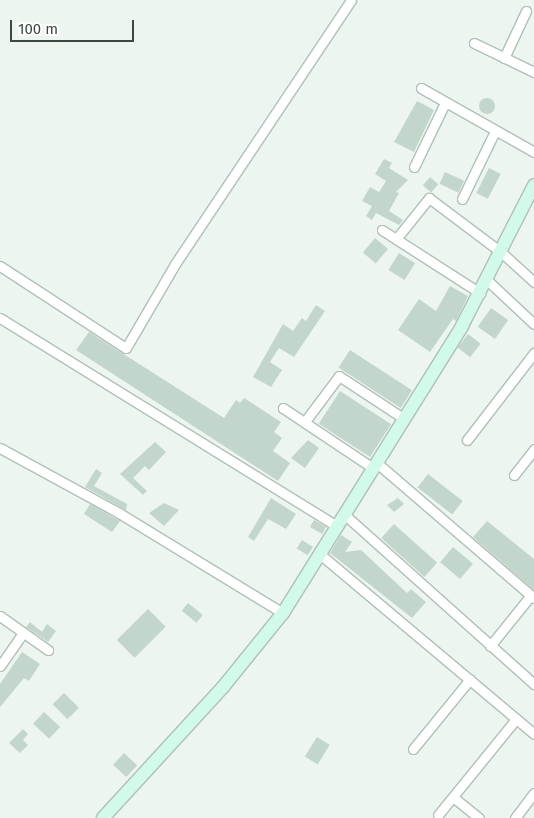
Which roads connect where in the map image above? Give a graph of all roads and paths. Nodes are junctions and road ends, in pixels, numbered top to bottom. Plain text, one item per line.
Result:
1 (351, 0) edge
2 (526, 11) dead end
3 (474, 43) dead end
4 (504, 58) junction
5 (534, 72) edge
6 (421, 88) dead end
7 (445, 103) junction
8 (495, 131) junction
9 (534, 152) edge
10 (414, 167) dead end
11 (534, 185) edge
12 (462, 199) dead end
13 (382, 230) dead end
14 (396, 239) junction
15 (501, 252) junction
16 (0, 266) edge
17 (487, 280) junction
18 (534, 282) edge
19 (480, 293) junction
20 (0, 318) edge
21 (534, 324) edge
22 (534, 353) edge
23 (283, 408) dead end
24 (404, 418) junction
25 (306, 420) junction
26 (467, 440) dead end
27 (0, 448) edge
28 (534, 449) edge
29 (375, 465) junction
30 (514, 475) dead end
31 (345, 515) junction
32 (338, 527) junction
33 (321, 555) junction
34 (532, 597) edge
35 (283, 613) junction
36 (0, 616) edge
37 (23, 633) junction
38 (490, 646) junction
39 (48, 650) dead end
40 (0, 666) edge
41 (470, 679) junction
42 (534, 684) edge
43 (516, 719) junction
44 (534, 734) edge
45 (413, 750) dead end
46 (534, 793) edge
47 (453, 797) junction
48 (438, 815) dead end
49 (102, 818) edge
50 (479, 818) edge
51 (515, 818) edge

1 - 16 street
2 - 4 street
3 - 4 street
4 - 5 street
6 - 7 street
7 - 8 street
7 - 10 street
8 - 9 street
8 - 12 street
11 - 15 main road
13 - 14 street
14 - 15 street
14 - 19 street
15 - 17 main road
15 - 18 street
17 - 19 main road
17 - 21 street
19 - 24 main road
20 - 32 street
22 - 26 street
23 - 25 street
24 - 25 street
24 - 29 main road
25 - 29 street
27 - 35 street
28 - 30 street
29 - 31 main road
29 - 34 street
31 - 32 main road
31 - 38 street
32 - 33 main road
33 - 35 main road
33 - 41 street
34 - 38 street
35 - 49 main road
36 - 37 street
37 - 39 street
37 - 40 street
38 - 42 street
41 - 43 street
41 - 45 street
43 - 44 street
43 - 47 street
46 - 51 street
47 - 48 street
47 - 50 street

